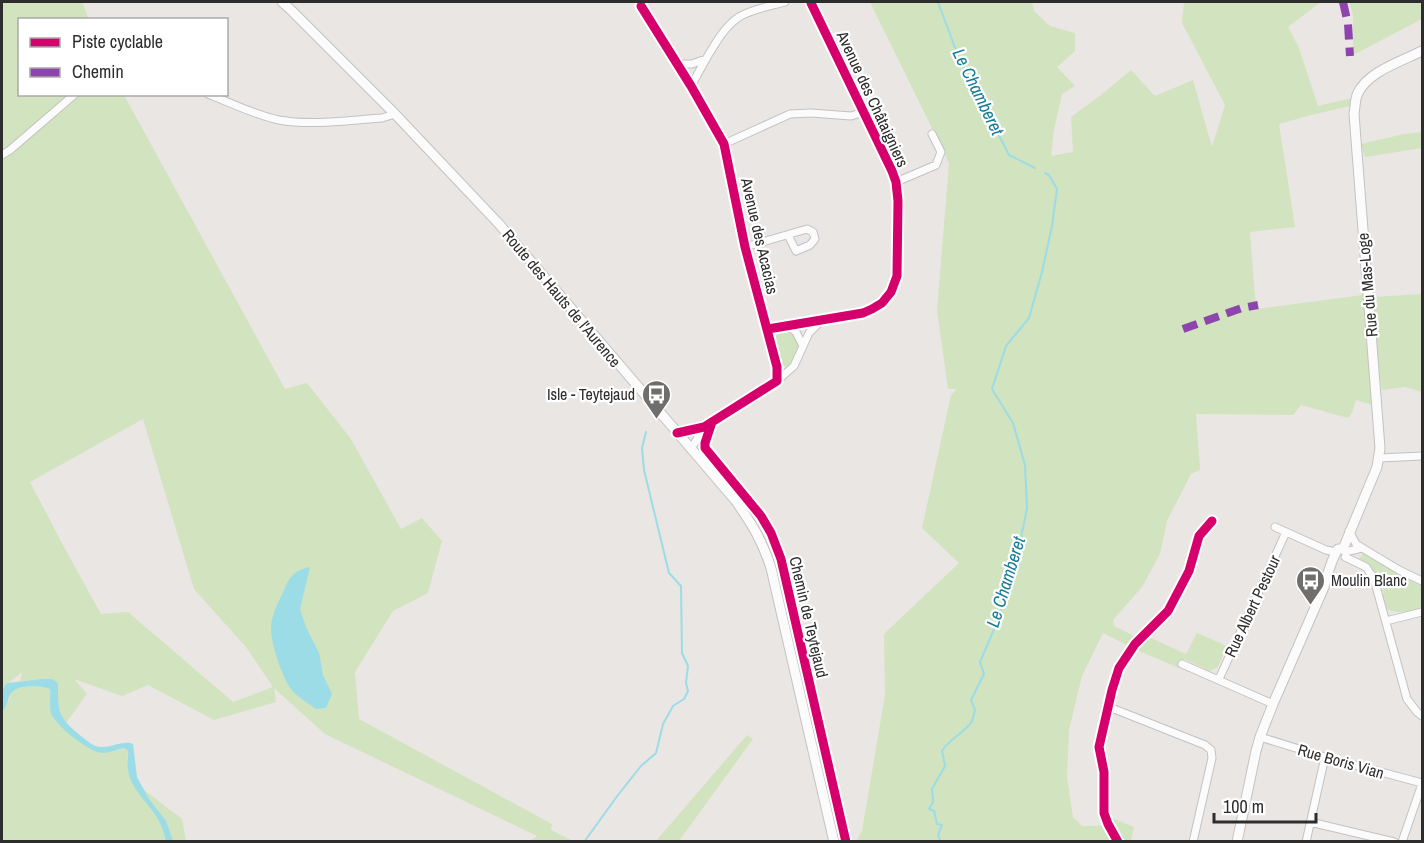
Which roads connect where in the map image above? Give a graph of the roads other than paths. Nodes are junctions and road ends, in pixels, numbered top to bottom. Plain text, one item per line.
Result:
1 (282, 2) edge
2 (785, 2) edge
3 (811, 2) edge
4 (641, 6) dead end
5 (1422, 51) edge
6 (706, 59) junction
7 (677, 64) junction
8 (691, 86) junction
9 (73, 96) edge
10 (213, 96) edge
11 (864, 112) junction
12 (395, 114) junction
13 (932, 134) dead end
14 (723, 144) junction
15 (2, 155) edge
16 (896, 182) junction
17 (789, 235) dead end
18 (745, 247) junction
19 (822, 320) junction
20 (789, 326) junction
21 (768, 329) junction
22 (803, 346) junction
23 (777, 381) junction
24 (704, 427) junction
25 (677, 433) junction
26 (691, 449) junction
27 (1422, 456) edge
28 (1380, 458) junction
29 (1212, 521) dead end
30 (1275, 527) dead end
31 (1349, 531) junction
32 (1286, 532) junction
33 (1362, 548) junction
34 (1341, 554) junction
35 (1422, 581) edge
36 (1422, 612) edge
37 (1386, 621) junction
38 (1182, 663) dead end
39 (1219, 680) junction
40 (1273, 704) junction
41 (1109, 707) junction
42 (1422, 716) edge
43 (1260, 737) junction
44 (1325, 757) junction
45 (1422, 784) edge
46 (1310, 822) junction
47 (834, 842) edge
48 (1118, 842) edge
49 (1193, 842) edge
50 (1238, 842) edge
51 (1306, 842) edge
52 (1394, 842) edge
53 (1402, 842) edge

1 - 12 main road, Route des Hauts de l'Aurence
2 - 6 street
3 - 11 street, Avenue des Châtaigniers
4 - 7 street, Avenue des Acacias
5 - 28 main road, Rue du Mas-Loge
6 - 7 street
6 - 8 street
7 - 8 street, Avenue des Acacias
8 - 14 street, Avenue des Acacias
9 - 15 street
10 - 12 street
11 - 14 street
11 - 16 street, Avenue des Châtaigniers
12 - 25 main road, Route des Hauts de l'Aurence
13 - 16 street
14 - 18 street, Avenue des Acacias
16 - 19 street, Avenue des Châtaigniers
17 - 18 street
18 - 21 street, Avenue des Acacias
19 - 20 street, Avenue des Châtaigniers
19 - 22 street
20 - 21 street, Avenue des Châtaigniers
20 - 22 street
21 - 23 street, Avenue des Acacias
22 - 23 street
23 - 24 street
24 - 25 street
24 - 26 street
25 - 26 main road, Route des Hauts de l'Aurence
26 - 47 main road, Route des Hauts de l'Aurence
27 - 28 street
28 - 31 main road, Rue du Mas-Loge
29 - 41 street
30 - 32 street
31 - 33 street
31 - 34 main road, Rue du Mas-Loge
32 - 34 street
32 - 39 street, Rue Albert Pestour
33 - 34 street
33 - 35 street
34 - 37 street
34 - 40 main road, Rue du Mas-Loge
36 - 37 street
37 - 42 street
38 - 39 street
39 - 40 street
40 - 43 main road, Rue du Mas-Loge
41 - 48 street
41 - 49 street
43 - 44 street, Rue Boris Vian
43 - 50 main road, Rue du Mas-Loge
44 - 45 street, Rue Boris Vian
44 - 46 street
45 - 53 street
46 - 51 street
46 - 52 street

